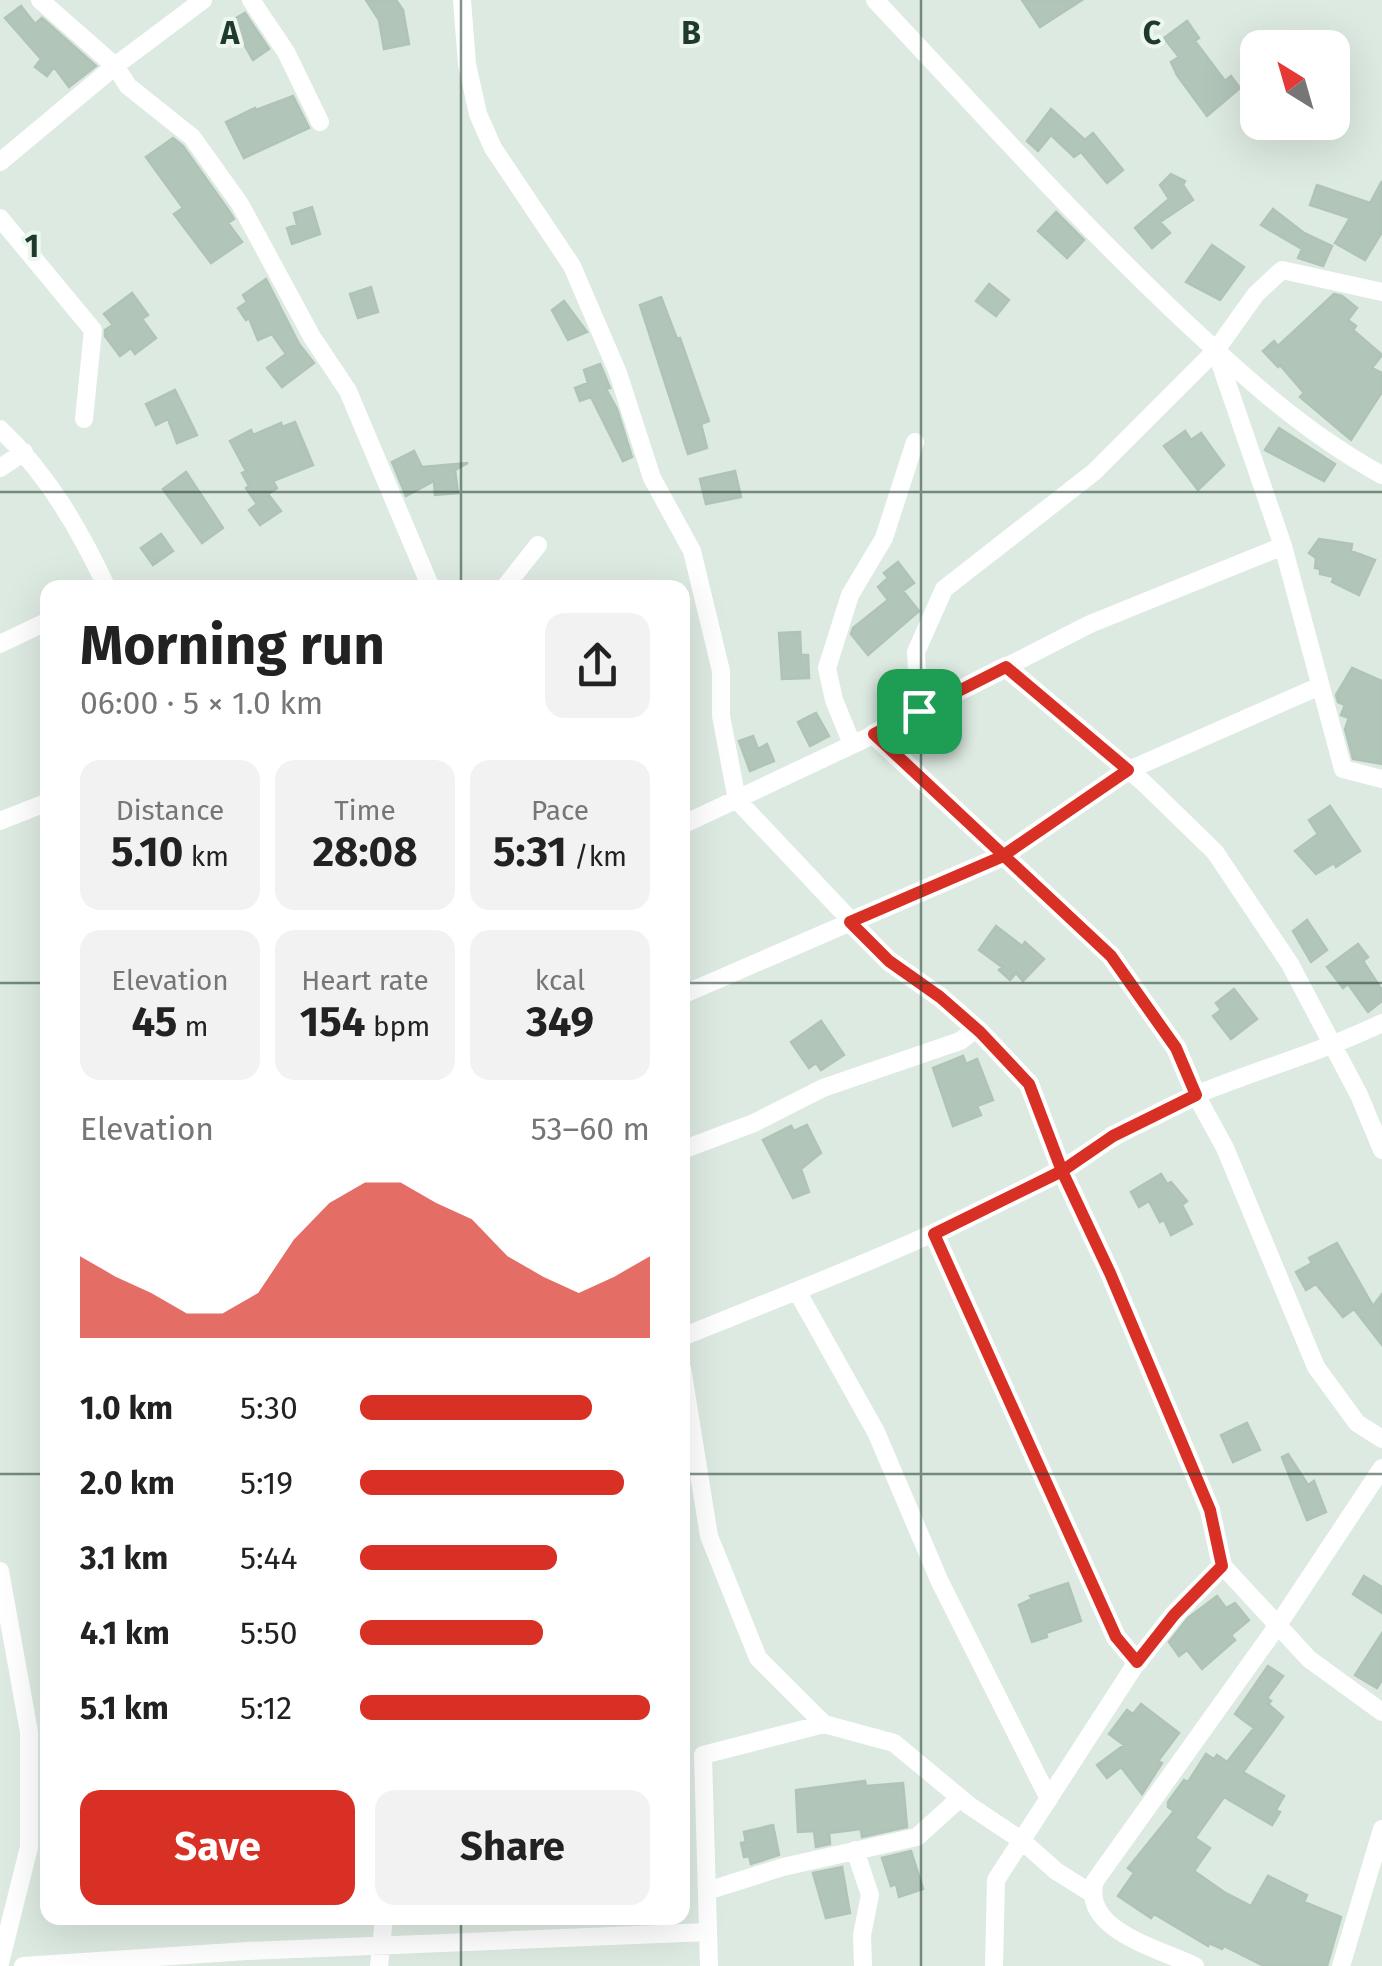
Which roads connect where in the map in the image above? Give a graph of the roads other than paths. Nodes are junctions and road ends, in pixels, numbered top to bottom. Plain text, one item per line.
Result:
1 (40, 0) edge
2 (203, 0) edge
3 (250, 0) edge
4 (462, 0) edge
5 (875, 0) edge
6 (115, 66) junction
7 (320, 122) dead end
8 (0, 162) edge
9 (0, 218) edge
10 (1382, 292) edge
11 (1216, 350) junction
12 (84, 418) dead end
13 (0, 430) edge
14 (914, 442) dead end
15 (24, 452) junction
16 (0, 468) edge
17 (1382, 475) edge
18 (538, 545) dead end
19 (1282, 546) junction
20 (103, 580) edge
21 (428, 580) edge
22 (510, 580) edge
23 (40, 625) edge
24 (0, 644) edge
25 (1006, 667) junction
26 (1320, 686) junction
27 (919, 711) junction
28 (874, 734) junction
29 (852, 744) junction
30 (1128, 770) junction
31 (1382, 779) edge
32 (737, 800) junction
33 (40, 805) edge
34 (0, 821) edge
35 (690, 821) edge
36 (1001, 857) junction
37 (850, 922) junction
38 (690, 992) edge
39 (1382, 1023) edge
40 (976, 1029) junction
41 (1334, 1046) junction
42 (1196, 1095) junction
43 (690, 1147) edge
44 (1382, 1150) edge
45 (1062, 1171) junction
46 (934, 1234) junction
47 (798, 1290) junction
48 (690, 1334) edge
49 (690, 1439) edge
50 (1382, 1439) edge
51 (1382, 1468) edge
52 (1222, 1566) junction
53 (0, 1571) edge
54 (1278, 1625) junction
55 (1137, 1662) junction
56 (1382, 1712) edge
57 (824, 1724) junction
58 (702, 1755) junction
59 (690, 1756) edge
60 (960, 1798) junction
61 (1049, 1799) junction
62 (1382, 1830) edge
63 (1020, 1840) junction
64 (855, 1850) junction
65 (707, 1891) junction
66 (1091, 1893) junction
67 (383, 1925) edge
68 (708, 1932) junction
69 (380, 1946) junction
70 (0, 1963) edge
71 (1184, 1964) edge
72 (23, 1966) edge
73 (379, 1966) edge
74 (709, 1966) edge
75 (863, 1966) edge
76 (994, 1966) edge
77 (1341, 1966) edge

1 - 6 street
2 - 6 street
3 - 7 street
4 - 32 street
5 - 11 street
6 - 8 street
6 - 21 street
9 - 12 street
10 - 11 street
11 - 17 street
11 - 19 street
11 - 27 street
13 - 15 street
14 - 29 street
15 - 16 street
15 - 20 street
18 - 22 street
19 - 25 street
19 - 26 street
23 - 24 street
25 - 27 street
25 - 30 street
26 - 30 street
26 - 31 street
27 - 28 street
28 - 29 street
28 - 36 street
29 - 32 street
30 - 36 street
30 - 41 street
32 - 35 street
32 - 37 street
33 - 34 street
36 - 37 street
36 - 42 street
37 - 38 street
37 - 40 street
39 - 41 street
40 - 43 street
40 - 45 street
41 - 42 street
41 - 44 street
42 - 45 street
42 - 50 street
45 - 46 street
45 - 52 street
46 - 47 street
46 - 55 street
47 - 48 street
47 - 61 street
49 - 57 street
51 - 54 street
52 - 54 street
52 - 55 street
53 - 70 street
54 - 56 street
54 - 66 street
55 - 61 street
57 - 58 street
57 - 60 street
58 - 59 street
58 - 65 street
60 - 63 street
60 - 64 street
61 - 63 street
62 - 77 street
63 - 66 street
63 - 76 street
64 - 65 street
64 - 75 street
65 - 68 street
66 - 71 street
67 - 69 street
68 - 69 street
68 - 74 street
69 - 72 street
69 - 73 street

